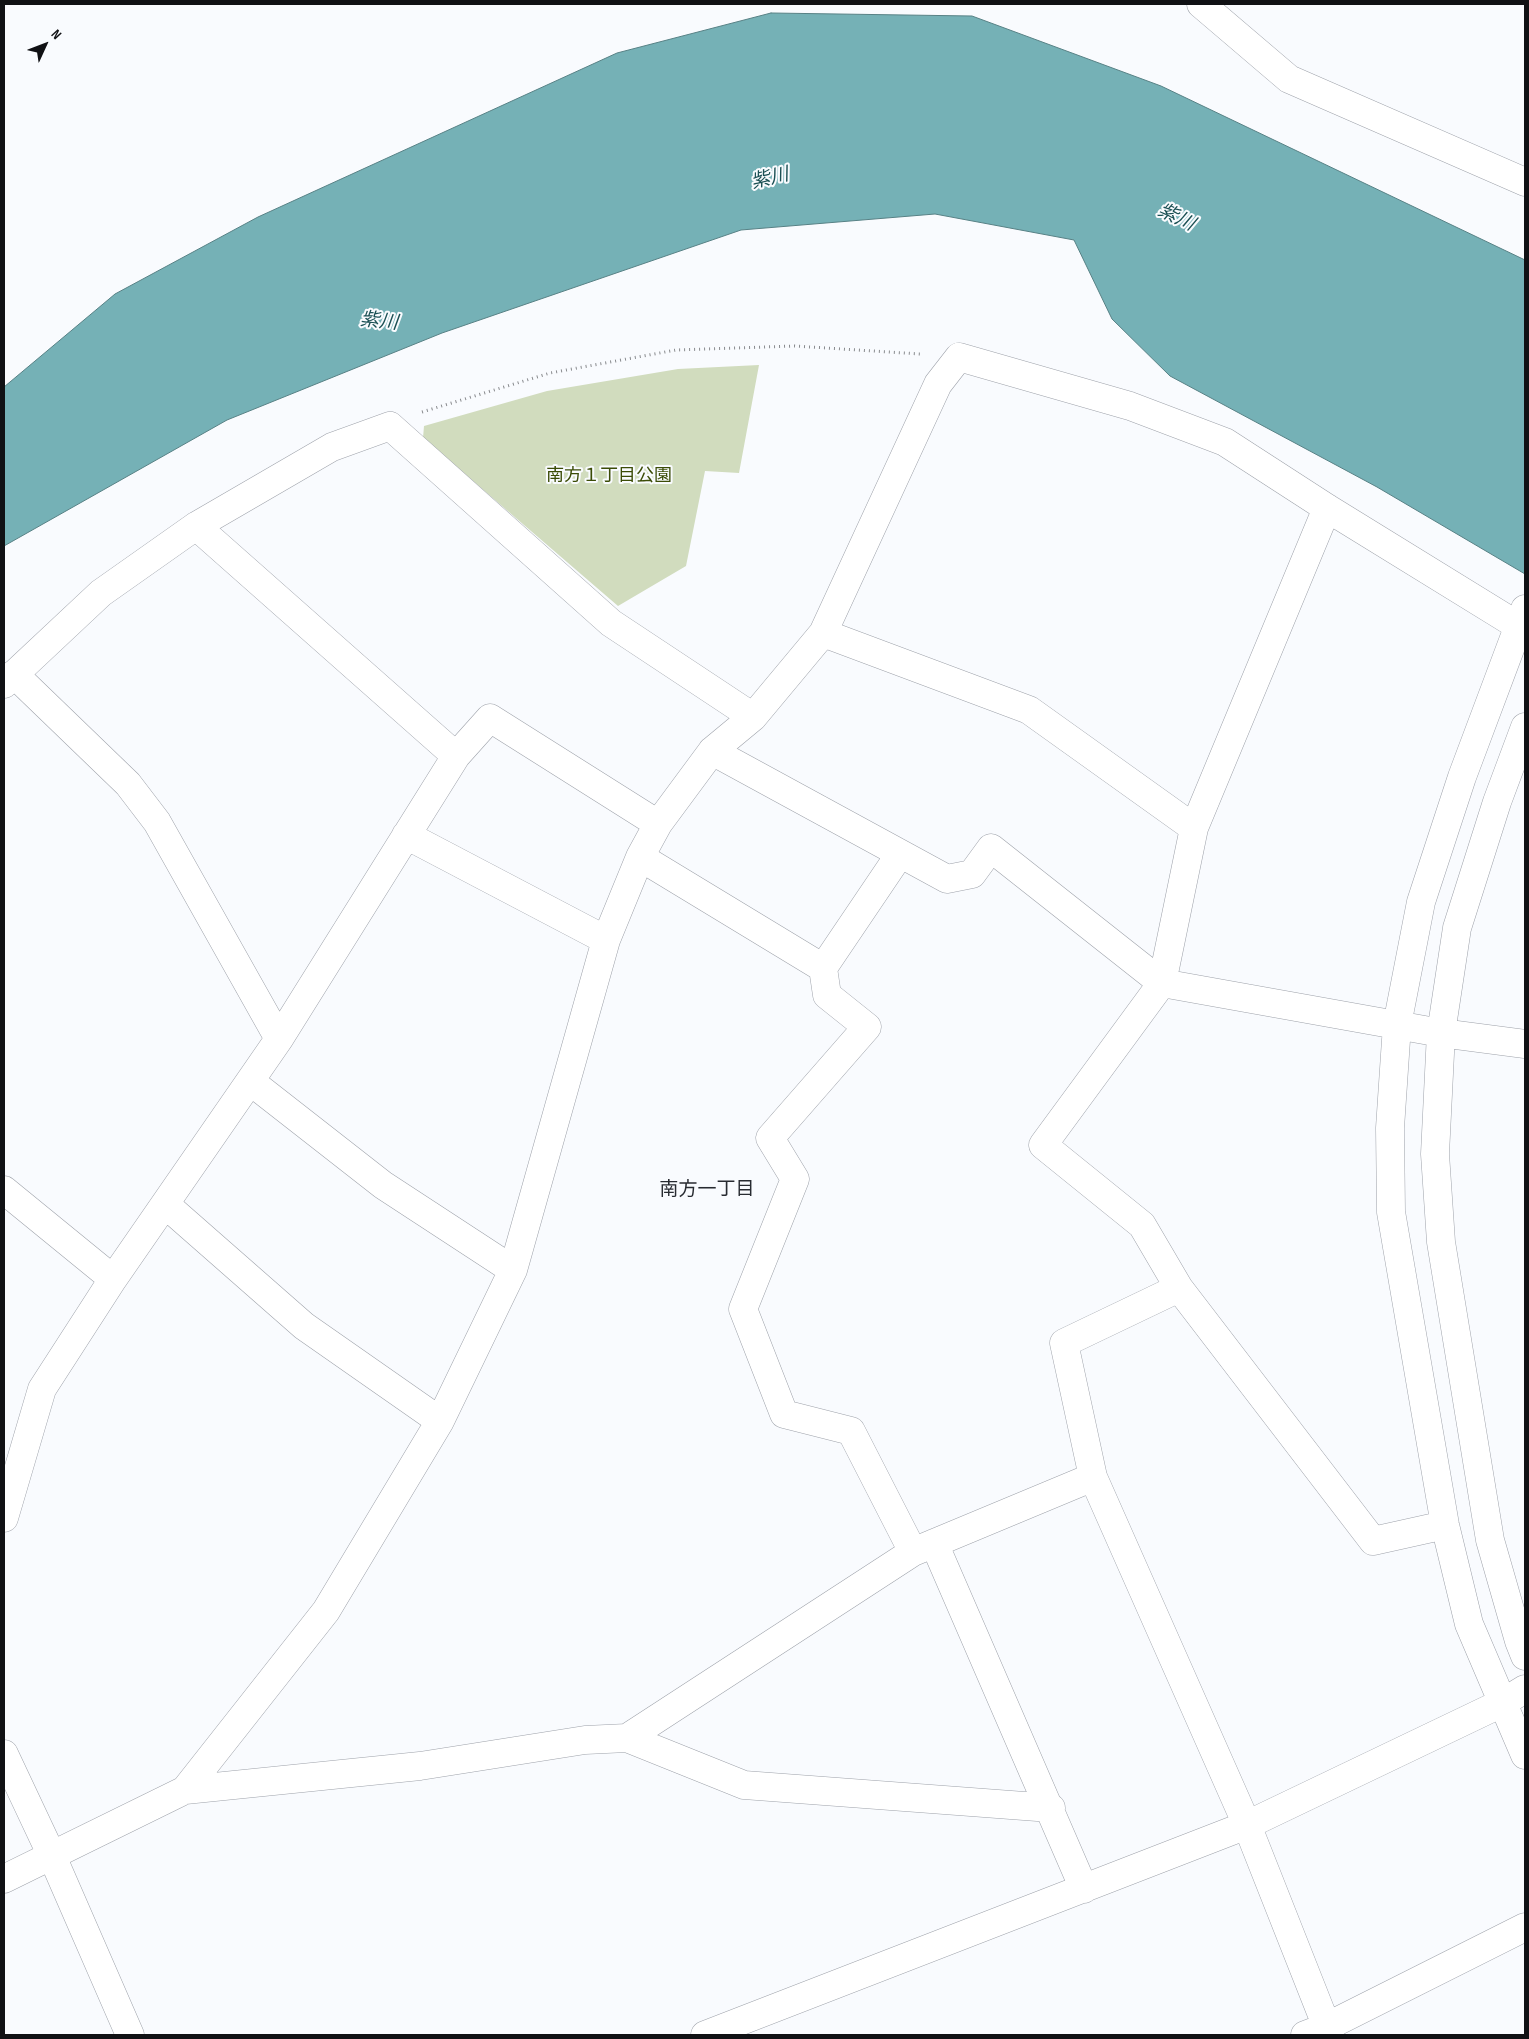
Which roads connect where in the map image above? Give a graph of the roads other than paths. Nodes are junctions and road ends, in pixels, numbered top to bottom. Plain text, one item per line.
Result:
1 (1201, 4) edge
2 (1525, 182) edge
3 (1328, 508) junction
4 (196, 526) junction
5 (1523, 621) edge
6 (824, 633) junction
7 (9, 679) edge
8 (753, 717) junction
9 (1525, 726) edge
10 (712, 751) junction
11 (456, 756) junction
12 (658, 824) junction
13 (1194, 828) junction
14 (406, 835) junction
15 (900, 854) junction
16 (640, 857) junction
17 (606, 940) junction
18 (823, 968) junction
19 (1162, 983) junction
20 (1397, 1025) junction
21 (1441, 1033) junction
22 (279, 1039) junction
23 (1525, 1044) edge
24 (250, 1081) junction
25 (4, 1190) edge
26 (164, 1204) junction
27 (512, 1270) junction
28 (113, 1279) junction
29 (1179, 1288) junction
30 (440, 1421) junction
31 (1093, 1477) junction
32 (4, 1518) edge
33 (1445, 1525) junction
34 (924, 1547) junction
35 (1525, 1656) edge
36 (1525, 1690) edge
37 (1502, 1704) junction
38 (627, 1738) junction
39 (4, 1754) edge
40 (1525, 1755) edge
41 (185, 1790) junction
42 (1051, 1808) junction
43 (1247, 1825) junction
44 (52, 1856) junction
45 (4, 1879) edge
46 (1084, 1889) junction
47 (1525, 1927) edge
48 (732, 2030) edge
49 (1320, 2033) edge
50 (130, 2035) edge
51 (705, 2035) edge

1 - 2 street
3 - 5 street
3 - 6 street
3 - 13 street
4 - 7 street
4 - 8 street
4 - 11 street
5 - 20 street
6 - 8 street
6 - 13 street
7 - 22 street
8 - 10 street
9 - 21 street
10 - 12 street
10 - 15 street
11 - 12 street
11 - 14 street
12 - 16 street
13 - 19 street
14 - 17 street
14 - 22 street
15 - 18 street
15 - 19 street
16 - 17 street
16 - 18 street
17 - 27 street
18 - 34 street
19 - 20 street
19 - 29 street
20 - 21 street
20 - 33 street
21 - 23 street
21 - 35 street
22 - 24 street
24 - 26 street
24 - 27 street
25 - 28 street
26 - 28 street
26 - 30 street
27 - 30 street
28 - 32 street
29 - 31 street
29 - 33 street
30 - 41 street
31 - 34 street
31 - 43 street
33 - 37 street
34 - 38 street
34 - 42 street
36 - 37 street
37 - 40 street
37 - 43 street
38 - 41 street
38 - 42 street
39 - 44 street
41 - 44 street
42 - 46 street
43 - 46 street
43 - 49 street
44 - 45 street
44 - 50 street
46 - 48 street
47 - 49 street
48 - 51 street

